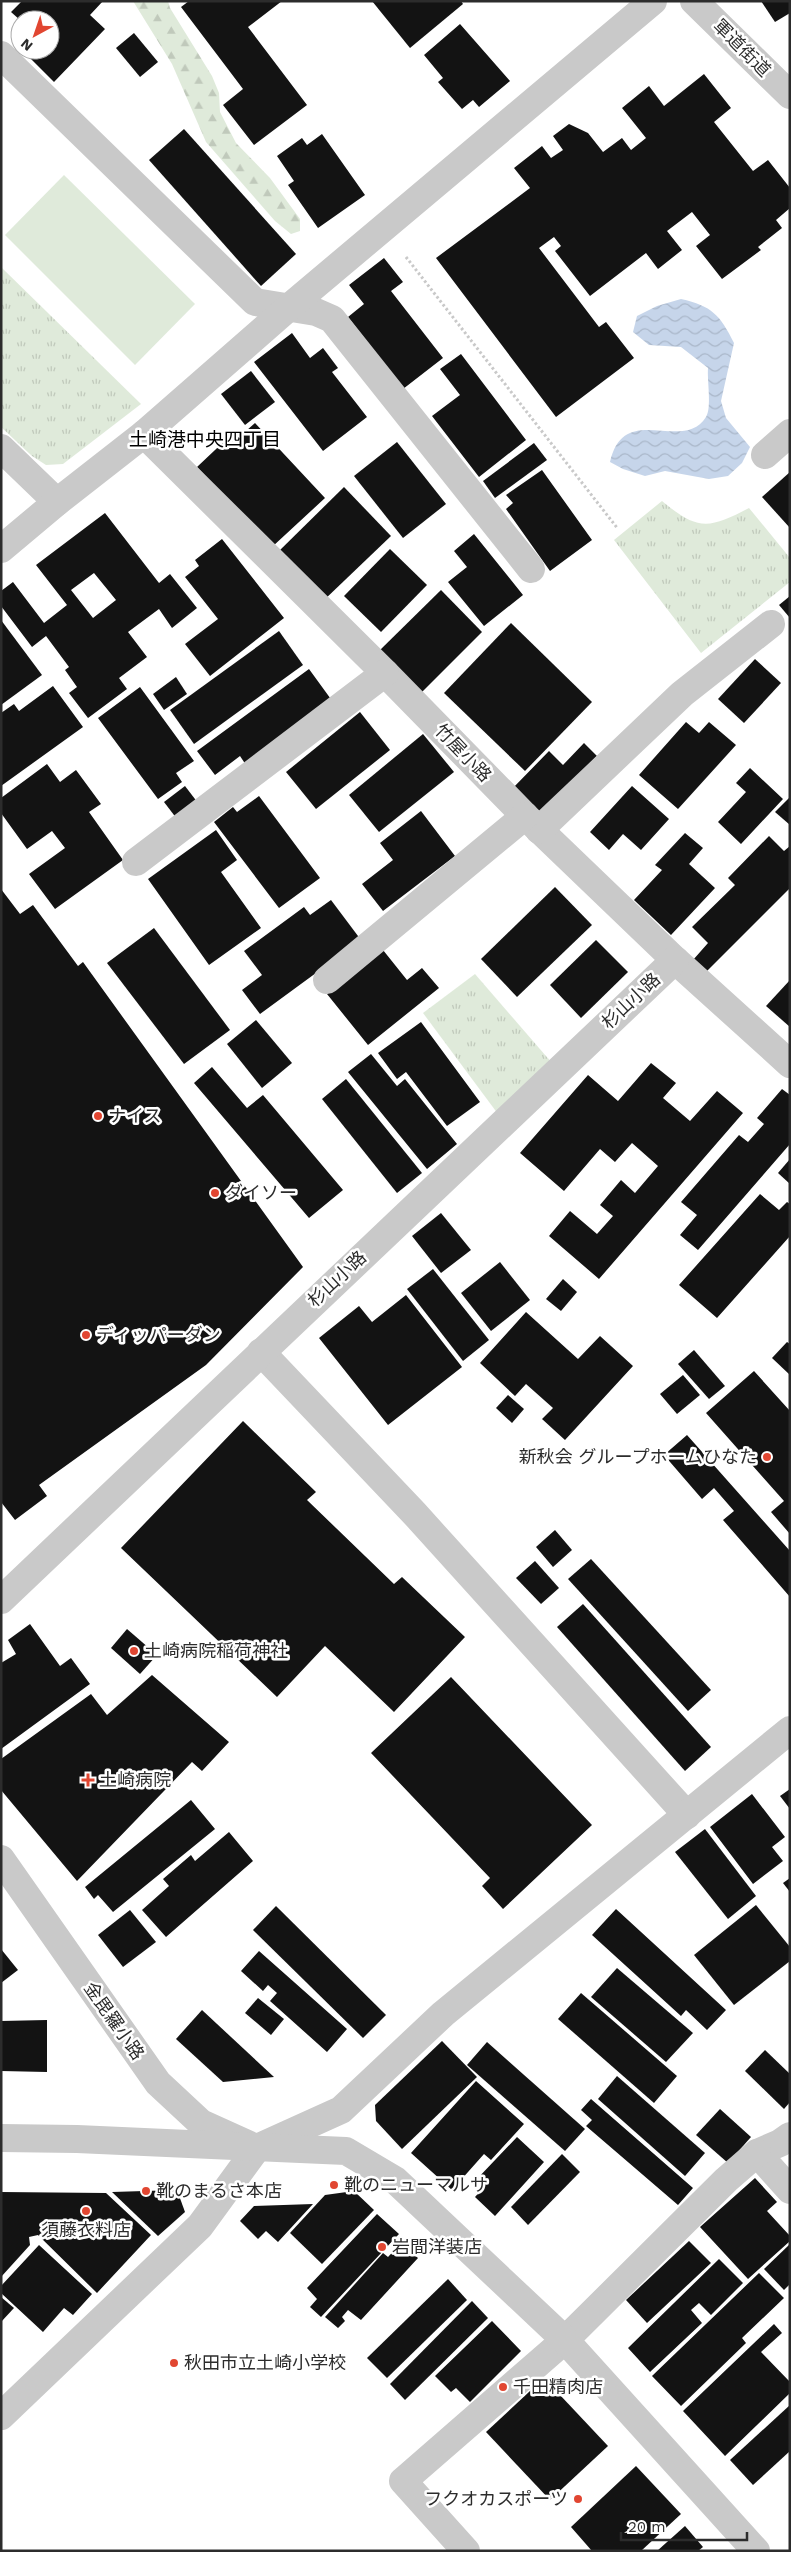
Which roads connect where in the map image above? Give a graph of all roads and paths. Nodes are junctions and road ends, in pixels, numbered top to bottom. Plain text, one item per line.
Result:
1 (653, 1) edge
2 (694, 1) edge
3 (1, 55) edge
4 (790, 95) edge
5 (384, 228) junction
6 (287, 309) junction
7 (790, 433) edge
8 (144, 434) junction
9 (1, 448) edge
10 (766, 455) dead end
11 (57, 502) junction
12 (618, 529) dead end
13 (1, 549) edge
14 (531, 569) dead end
15 (771, 624) dead end
16 (385, 673) junction
17 (532, 823) junction
18 (136, 862) dead end
19 (675, 960) junction
20 (327, 980) dead end
21 (790, 1064) edge
22 (261, 1352) junction
23 (1, 1600) edge
24 (790, 1730) edge
25 (687, 1815) junction
26 (1, 1860) edge
27 (790, 2136) edge
28 (1, 2138) edge
29 (257, 2148) junction
30 (757, 2153) junction
31 (790, 2190) edge
32 (565, 2340) junction
33 (1, 2416) edge
34 (466, 2551) edge
35 (756, 2551) edge

1 - 5 street
2 - 4 street, 軍道街道
3 - 6 street
5 - 6 street
5 - 12 path
6 - 8 street
6 - 14 street
7 - 10 street
8 - 11 street
8 - 16 street, 竹屋小路
9 - 11 street
11 - 13 street
15 - 17 street
16 - 17 street, 竹屋小路
16 - 18 street
17 - 19 street, 竹屋小路
17 - 20 street
19 - 21 street, 竹屋小路
19 - 22 street, 杉山小路
22 - 23 street, 杉山小路
22 - 25 street
24 - 25 street
25 - 29 street
26 - 29 street, 金毘羅小路
27 - 30 street
28 - 29 street
29 - 32 street
29 - 33 street
30 - 31 street
30 - 32 street
32 - 34 street
32 - 35 street

